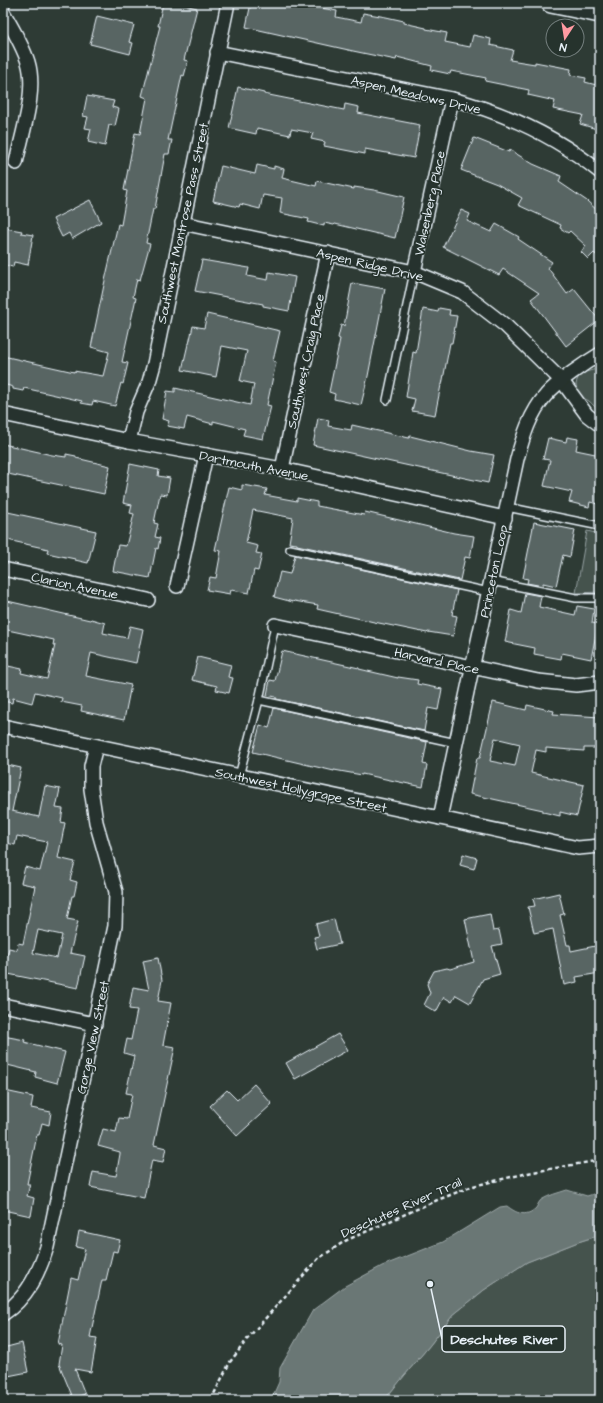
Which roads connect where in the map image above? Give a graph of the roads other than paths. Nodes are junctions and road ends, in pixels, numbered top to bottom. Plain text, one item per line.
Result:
1 (228, 3) edge
2 (551, 3) edge
3 (3, 12) edge
4 (600, 13) edge
5 (217, 52) junction
6 (452, 100) junction
7 (16, 163) dead end
8 (600, 172) edge
9 (182, 223) junction
10 (328, 253) junction
11 (414, 272) junction
12 (600, 354) edge
13 (562, 381) junction
14 (387, 400) dead end
15 (3, 414) edge
16 (600, 425) edge
17 (129, 441) junction
18 (206, 455) junction
19 (282, 469) junction
20 (506, 512) junction
21 (600, 526) edge
22 (290, 550) dead end
23 (3, 569) edge
24 (177, 586) dead end
25 (490, 587) junction
26 (600, 598) edge
27 (148, 600) dead end
28 (275, 625) joint
29 (472, 668) junction
30 (600, 682) edge
31 (259, 700) junction
32 (3, 726) edge
33 (456, 743) junction
34 (96, 746) junction
35 (240, 776) junction
36 (440, 818) junction
37 (600, 846) edge
38 (3, 1005) edge
39 (95, 1024) junction
40 (3, 1314) edge

1 - 5 street, Southwest Montrose Pass Street
2 - 4 main road
3 - 7 street
5 - 6 street, Aspen Meadows Drive
5 - 9 street, Southwest Montrose Pass Street
6 - 8 street, Aspen Meadows Drive
6 - 11 street, Walsenberg Place
9 - 10 street, Aspen Ridge Drive
9 - 17 street, Southwest Montrose Pass Street
10 - 11 street, Aspen Ridge Drive
10 - 19 street, Southwest Craig Place
11 - 13 street, Aspen Ridge Drive
11 - 14 lane, Walsenberg Place
12 - 13 street, Princeton Loop
13 - 16 street, Aspen Ridge Drive
13 - 20 street, Princeton Loop
15 - 17 street, Dartmouth Avenue
17 - 18 street, Dartmouth Avenue
18 - 19 street, Dartmouth Avenue
18 - 24 street
19 - 20 street, Dartmouth Avenue
20 - 21 lane
20 - 25 street, Princeton Loop
22 - 25 lane
23 - 27 street, Clarion Avenue
25 - 26 lane
25 - 29 street, Princeton Loop
28 - 29 street, Harvard Place
28 - 31 lane
29 - 30 street, Harvard Place
29 - 33 street, Princeton Loop
31 - 33 lane
31 - 35 lane
32 - 34 street, Southwest Hollygrape Street
33 - 36 street, Princeton Loop
34 - 35 street, Southwest Hollygrape Street
34 - 39 street, Gorge View Street
35 - 36 street, Southwest Hollygrape Street
36 - 37 street, Southwest Hollygrape Street
38 - 39 street
39 - 40 street, Gorge View Street

